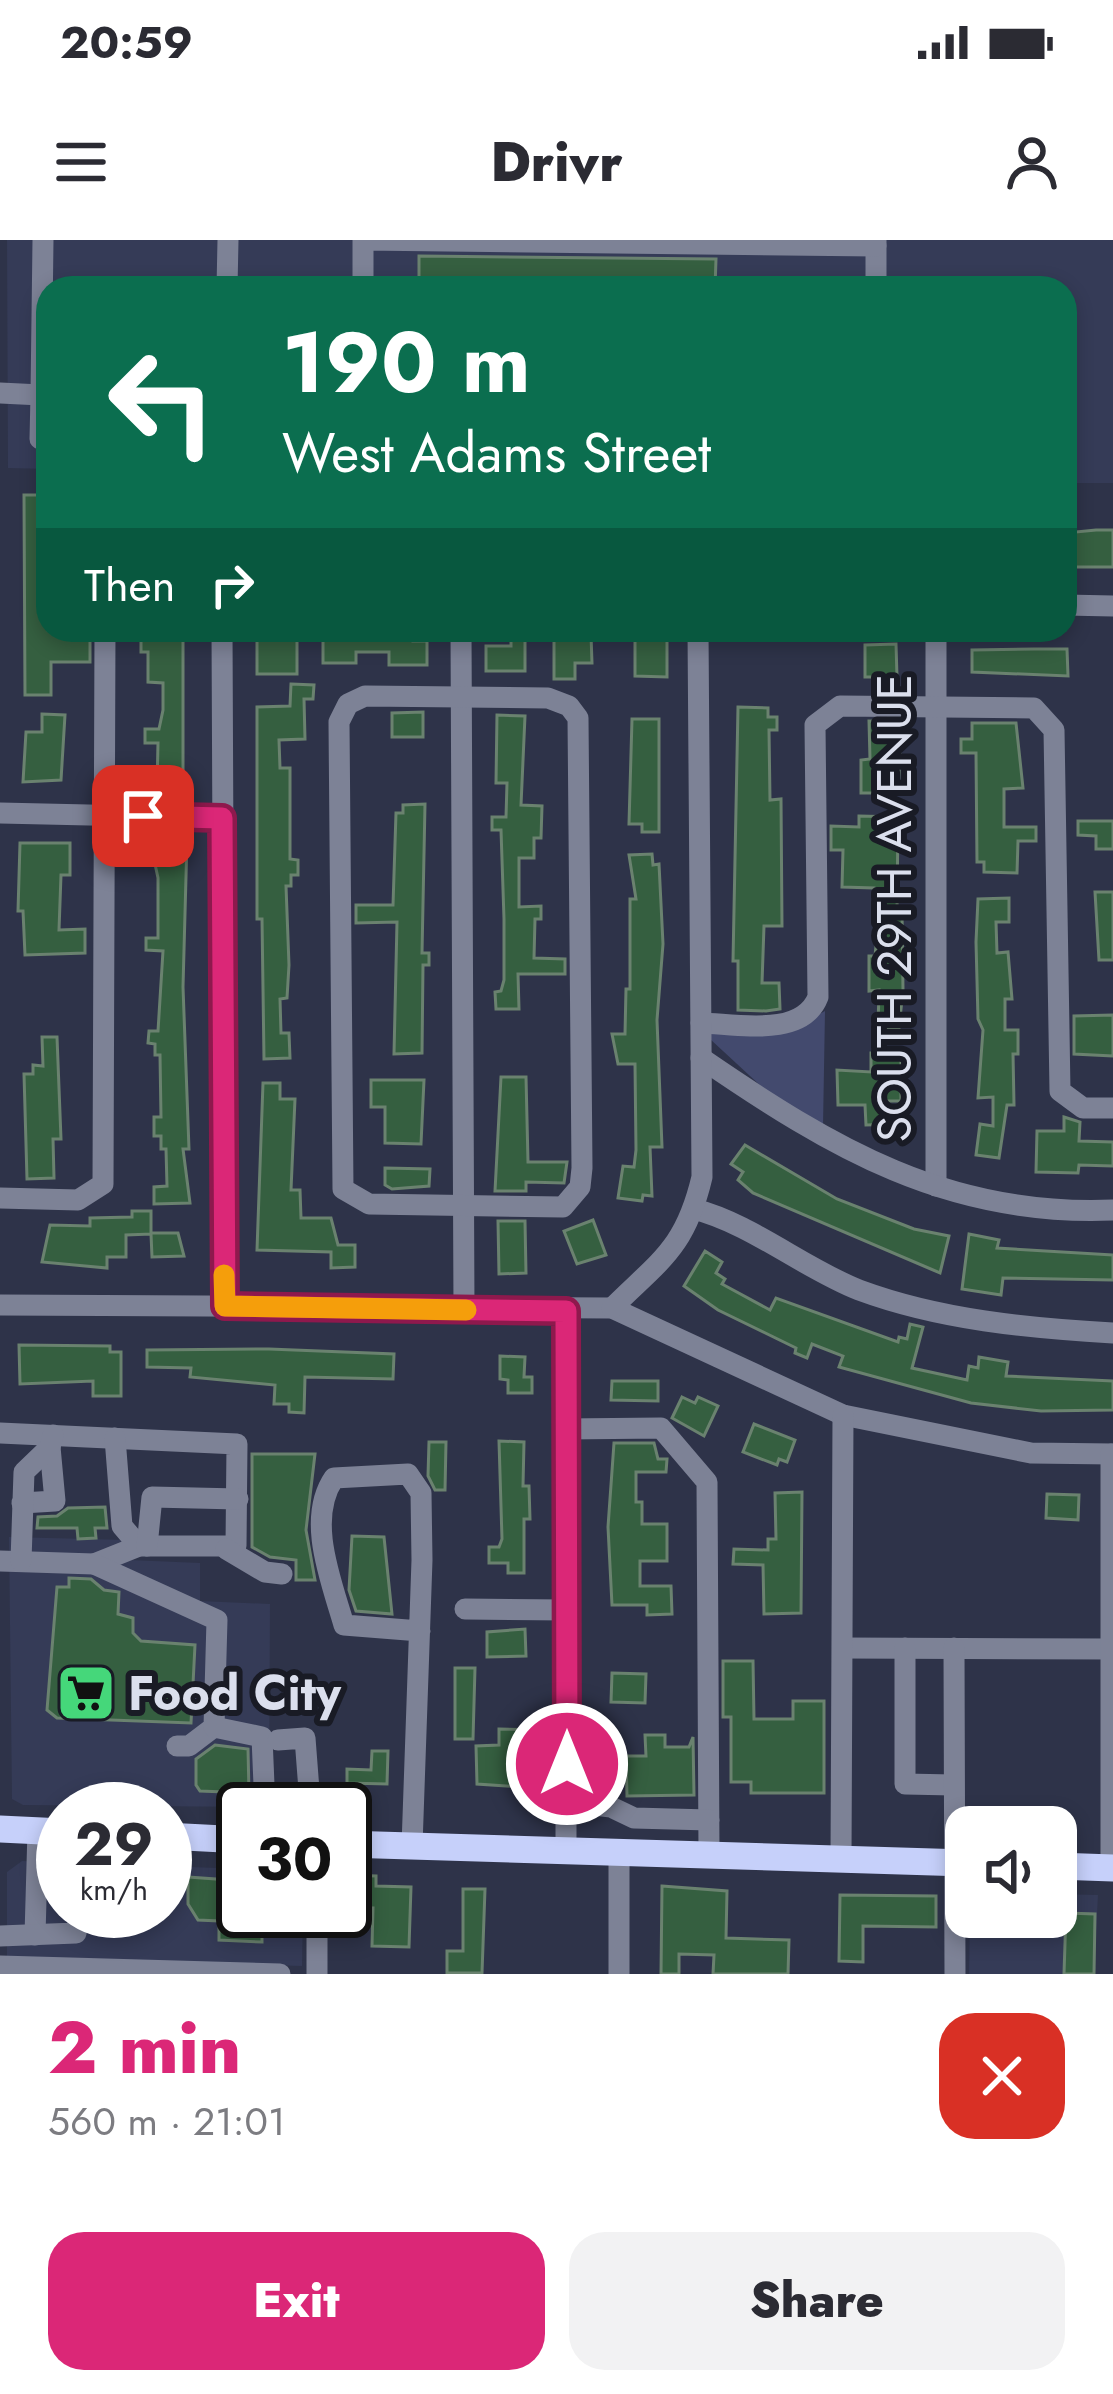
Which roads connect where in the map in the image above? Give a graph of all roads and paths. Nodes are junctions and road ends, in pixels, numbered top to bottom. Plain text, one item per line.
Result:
1 (43, 240) edge
2 (228, 240) edge
3 (354, 240) edge
4 (363, 240) edge
5 (876, 243) edge
6 (43, 276) edge
7 (227, 276) edge
8 (363, 276) edge
9 (876, 276) edge
10 (0, 393) edge
11 (36, 395) edge
12 (1077, 605) edge
13 (1113, 606) edge
14 (105, 642) edge
15 (222, 642) edge
16 (461, 642) edge
17 (698, 642) edge
18 (936, 642) edge
19 (461, 695) junction
20 (936, 703) junction
21 (0, 813) edge
22 (104, 815) junction
23 (222, 818) junction
24 (701, 1023) junction
25 (701, 1058) junction
26 (1113, 1108) edge
27 (936, 1186) junction
28 (0, 1198) edge
29 (463, 1204) junction
30 (694, 1209) junction
31 (1113, 1210) edge
32 (0, 1305) edge
33 (225, 1306) junction
34 (612, 1308) junction
35 (464, 1310) junction
36 (566, 1311) junction
37 (1113, 1333) edge
38 (843, 1415) junction
39 (565, 1429) junction
40 (0, 1433) edge
41 (115, 1438) junction
42 (52, 1441) junction
43 (1112, 1454) edge
44 (238, 1499) junction
45 (22, 1503) junction
46 (1112, 1536) edge
47 (143, 1546) junction
48 (226, 1549) junction
49 (11, 1561) edge
50 (94, 1564) junction
51 (282, 1574) dead end
52 (465, 1609) dead end
53 (566, 1610) junction
54 (420, 1631) junction
55 (843, 1648) junction
56 (905, 1648) junction
57 (954, 1648) junction
58 (1112, 1648) edge
59 (214, 1727) junction
60 (278, 1740) dead end
61 (177, 1746) dead end
62 (264, 1782) edge
63 (308, 1782) edge
64 (953, 1785) junction
65 (567, 1802) junction
66 (955, 1806) edge
67 (709, 1820) junction
68 (0, 1829) edge
69 (36, 1830) edge
70 (372, 1842) edge
71 (412, 1846) junction
72 (566, 1850) junction
73 (619, 1851) junction
74 (710, 1854) junction
75 (841, 1859) junction
76 (945, 1862) edge
77 (1077, 1867) edge
78 (1112, 1868) edge
79 (36, 1928) edge
80 (35, 1935) joint
81 (0, 1936) edge
82 (317, 1938) edge
83 (957, 1938) edge
84 (0, 1966) edge
85 (280, 1974) edge
86 (316, 1974) edge
87 (620, 1974) edge
88 (955, 1974) edge

1 - 6 street
2 - 7 street
3 - 4 street
4 - 5 street
4 - 8 street
5 - 9 street
10 - 11 street
12 - 13 street
14 - 22 street
15 - 23 street
16 - 19 street
17 - 24 street
18 - 20 street, SOUTH 29TH AVENUE
19 - 29 street
19 - 29 street
19 - 29 street
20 - 24 street
20 - 26 street
20 - 27 street, SOUTH 29TH AVENUE
21 - 22 street
22 - 23 street
22 - 28 street
23 - 33 street
24 - 25 street
25 - 27 street
25 - 30 street
27 - 31 street
29 - 35 street
30 - 34 street
30 - 37 street
32 - 33 street
33 - 35 street
34 - 36 street
34 - 38 street
35 - 36 street
36 - 39 street
38 - 43 street
38 - 55 street
39 - 53 street
39 - 67 street
40 - 42 street
41 - 42 street
41 - 44 street
41 - 47 street
42 - 45 street
42 - 45 street
43 - 46 street
44 - 47 street
44 - 48 street
45 - 49 street
46 - 58 street
47 - 48 street
47 - 50 street
48 - 51 street
49 - 50 street
50 - 59 street
52 - 53 street
53 - 65 street
54 - 54 street
54 - 71 street
55 - 56 street
55 - 75 street
56 - 57 street
56 - 64 street
57 - 58 street
57 - 64 street
58 - 78 street
59 - 61 street
59 - 62 street
60 - 63 street
64 - 66 street
65 - 67 street
65 - 72 street
67 - 74 street
68 - 69 main road
70 - 71 main road
71 - 72 main road
72 - 73 main road
73 - 74 main road
73 - 87 street
74 - 75 main road
75 - 76 main road
77 - 78 main road
79 - 80 street
80 - 81 street
82 - 86 street
83 - 88 street
84 - 85 street

